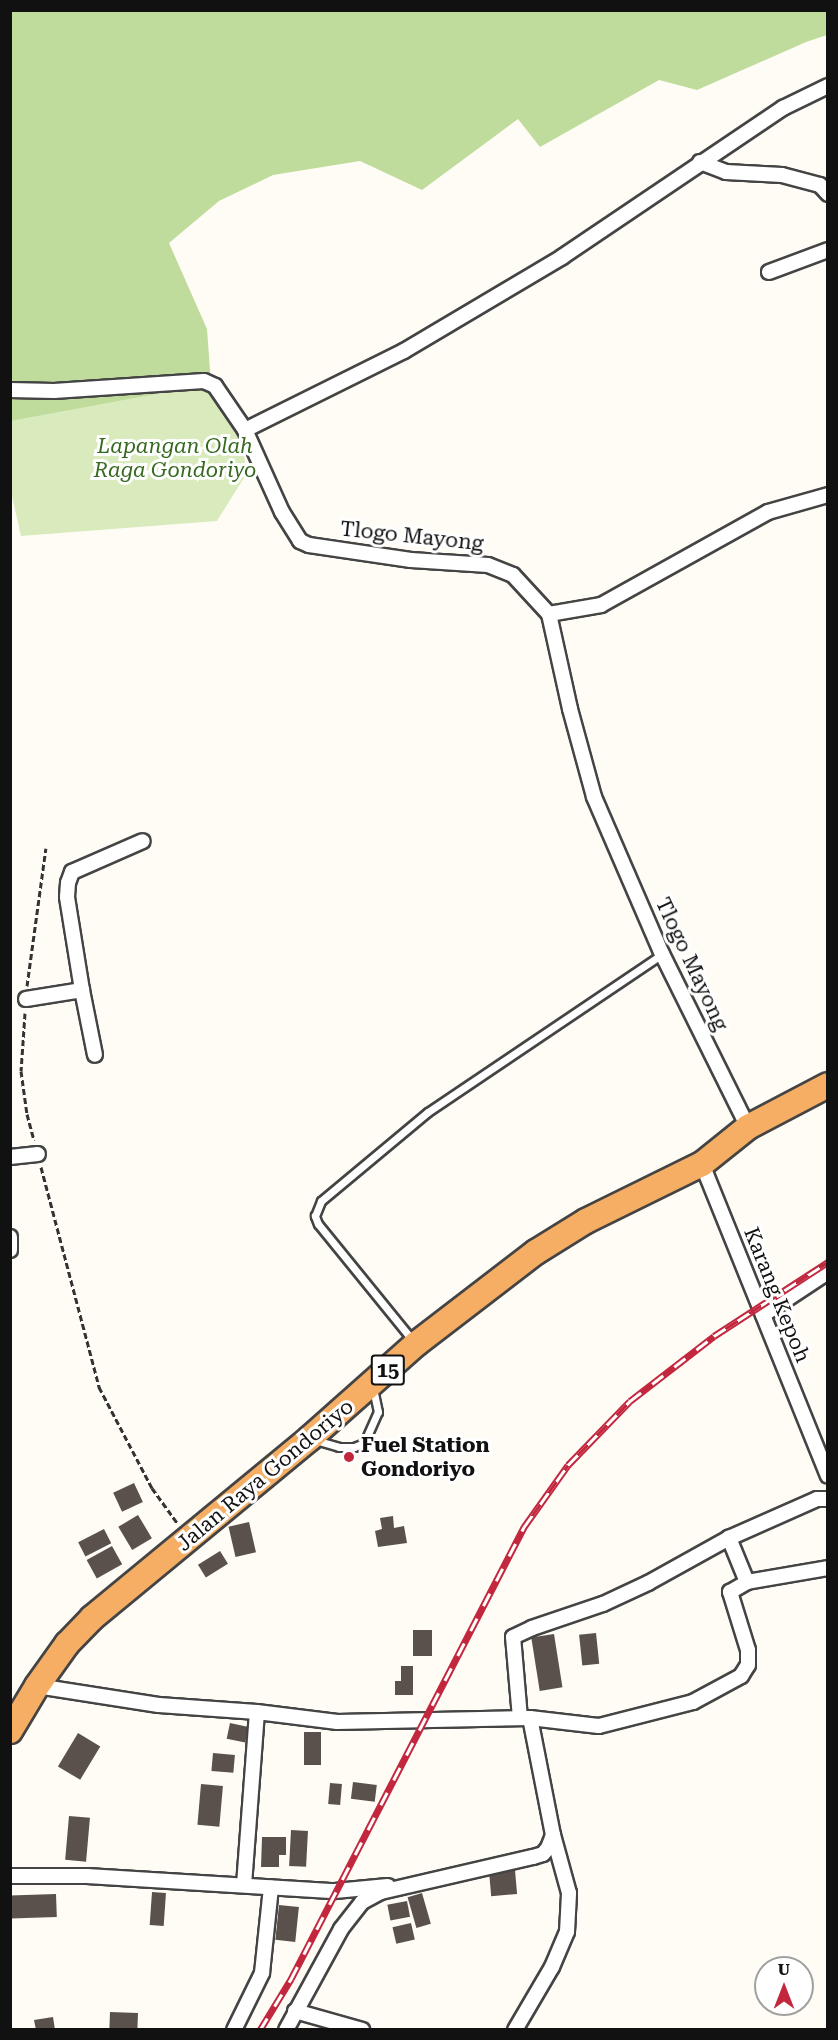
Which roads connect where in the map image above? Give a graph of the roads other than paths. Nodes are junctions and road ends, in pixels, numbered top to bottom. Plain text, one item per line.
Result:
1 (828, 86) edge
2 (700, 162) junction
3 (828, 194) edge
4 (828, 250) edge
5 (769, 272) dead end
6 (10, 390) edge
7 (245, 430) junction
8 (828, 495) edge
9 (549, 614) junction
10 (143, 841) dead end
11 (662, 954) junction
12 (82, 990) junction
13 (26, 999) road end
14 (94, 1055) dead end
15 (828, 1085) edge
16 (748, 1127) junction
17 (38, 1154) road end
18 (10, 1157) edge
19 (702, 1164) junction
20 (10, 1237) edge
21 (10, 1251) edge
22 (828, 1272) edge
23 (763, 1315) junction
24 (416, 1344) junction
25 (372, 1385) junction
26 (310, 1438) junction
27 (828, 1476) edge
28 (828, 1499) edge
29 (729, 1538) junction
30 (828, 1568) edge
31 (747, 1582) junction
32 (37, 1686) junction
33 (258, 1712) junction
34 (525, 1718) junction
35 (10, 1731) edge
36 (553, 1835) junction
37 (10, 1876) edge
38 (244, 1885) junction
39 (411, 1885) junction
40 (271, 1887) junction
41 (296, 2011) junction
42 (234, 2030) edge
43 (286, 2030) edge
44 (362, 2030) edge
45 (515, 2030) edge

1 - 2 street
2 - 3 street
2 - 7 street
4 - 5 street
6 - 7 street, Tlogo Mayong
7 - 9 street, Tlogo Mayong
8 - 9 street
9 - 11 street, Tlogo Mayong
10 - 12 street
11 - 16 street, Tlogo Mayong
11 - 24 lane
12 - 13 street
12 - 14 street
15 - 16 highway, Jalan Raya Gondoriyo / 15
16 - 19 highway, Jalan Raya Gondoriyo / 15
17 - 18 street
19 - 23 street, Karang Kepoh
19 - 24 highway, Jalan Raya Gondoriyo / 15
20 - 21 street
22 - 23 street
23 - 27 street, Karang Kepoh
24 - 25 highway, Jalan Raya Gondoriyo / 15
25 - 26 highway, Jalan Raya Gondoriyo / 15
25 - 26 lane
26 - 32 highway, Jalan Raya Gondoriyo / 15
28 - 29 street
29 - 31 street
29 - 34 street
30 - 31 street
31 - 34 street
32 - 33 street
32 - 35 highway, Jalan Raya Gondoriyo / 15
33 - 34 street
33 - 38 street
34 - 36 street
36 - 39 street
36 - 45 street
37 - 38 street
38 - 40 street
39 - 40 street
39 - 41 street
40 - 42 street
41 - 43 street
41 - 44 street

